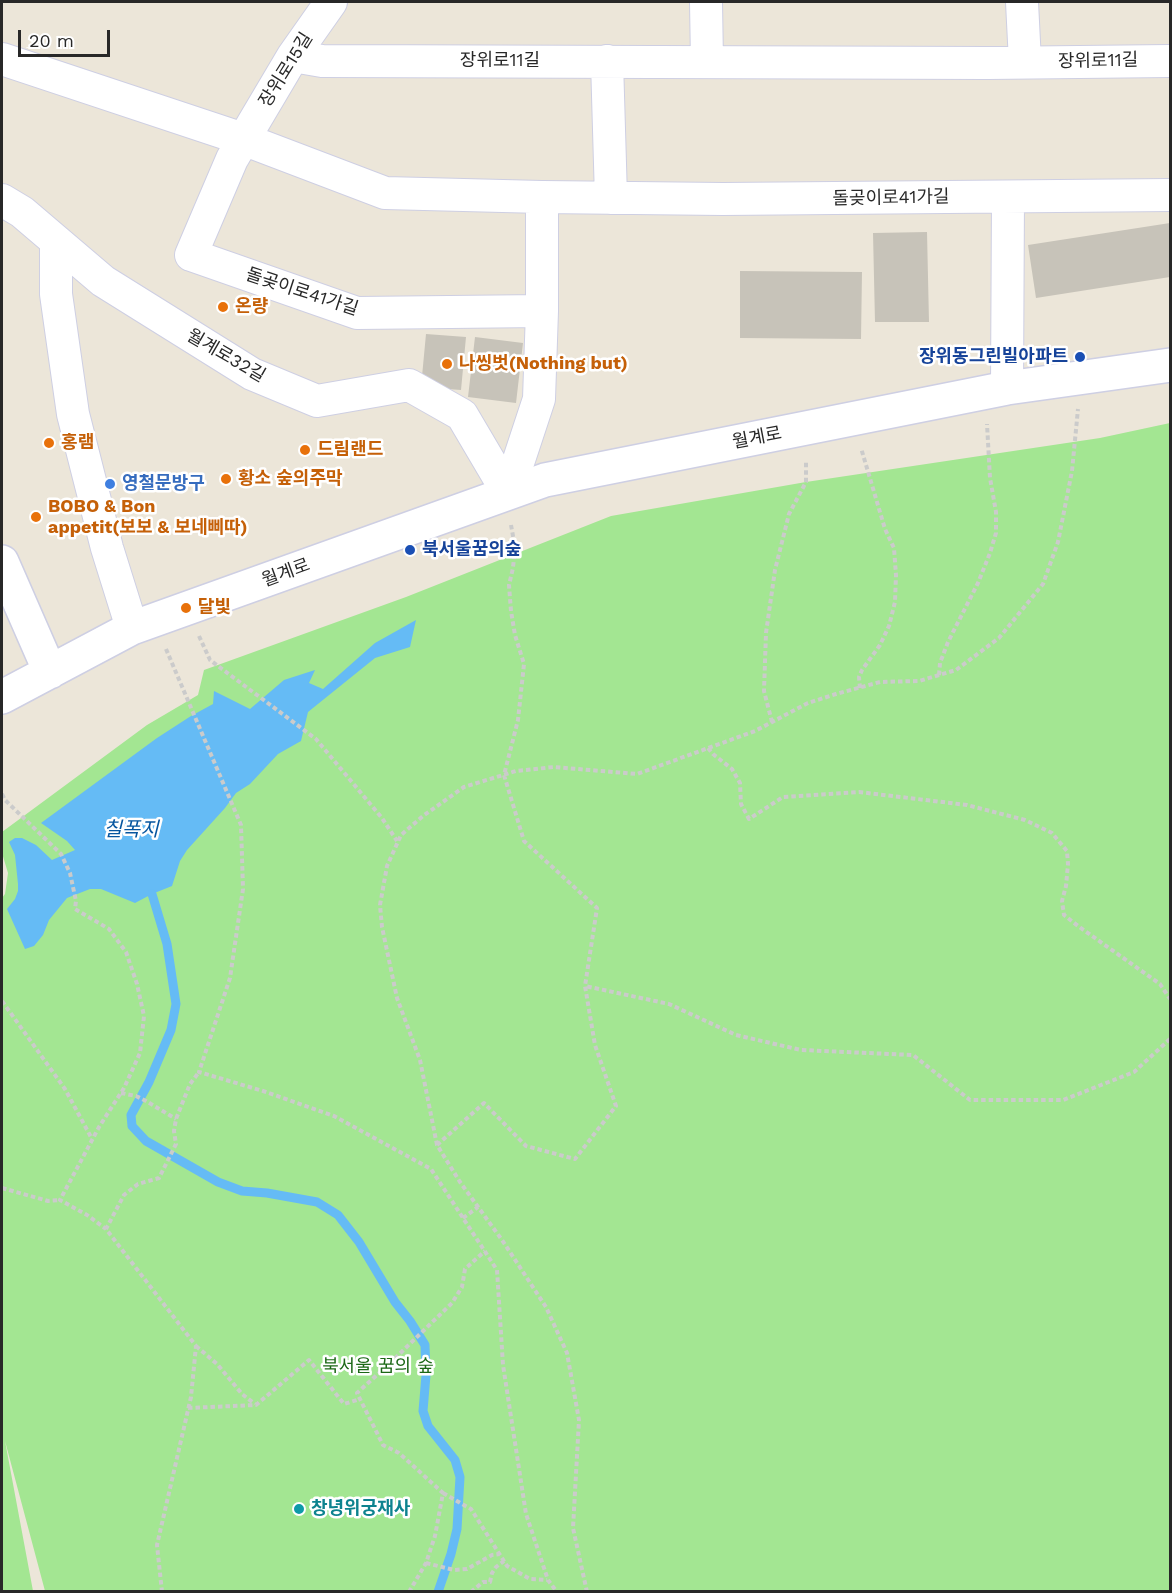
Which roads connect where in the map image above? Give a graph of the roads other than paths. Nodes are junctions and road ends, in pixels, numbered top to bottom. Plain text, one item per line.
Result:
1 (331, 2) edge
2 (706, 2) edge
3 (1022, 2) edge
4 (293, 56) junction
5 (2, 59) edge
6 (607, 61) junction
7 (1170, 61) edge
8 (707, 62) junction
9 (1025, 62) junction
10 (243, 140) junction
11 (1170, 195) edge
12 (542, 197) junction
13 (1008, 197) junction
14 (611, 198) junction
15 (2, 200) edge
16 (56, 241) junction
17 (542, 311) junction
18 (1170, 365) edge
19 (995, 390) junction
20 (503, 495) junction
21 (2, 561) edge
22 (143, 624) junction
23 (50, 672) junction
24 (2, 697) edge

1 - 4 street, 장위로15길
2 - 8 street
3 - 9 street
4 - 6 street, 장위로11길
4 - 10 street, 장위로15길
5 - 10 street, 돌곶이로41가길
6 - 8 street, 장위로11길
6 - 14 street
7 - 9 street, 장위로11길
8 - 9 street, 장위로11길
10 - 12 street, 돌곶이로41가길
10 - 17 street, 돌곶이로41가길
11 - 13 street, 돌곶이로41가길
12 - 14 street, 돌곶이로41가길
12 - 17 street
13 - 14 street, 돌곶이로41가길
13 - 19 street
15 - 16 street, 월계로32길
16 - 20 street, 월계로32길
16 - 22 street
17 - 20 street
18 - 19 main road, 월계로
19 - 20 main road, 월계로
20 - 22 main road, 월계로
21 - 23 main road
22 - 23 main road, 월계로
23 - 24 main road, 월계로

